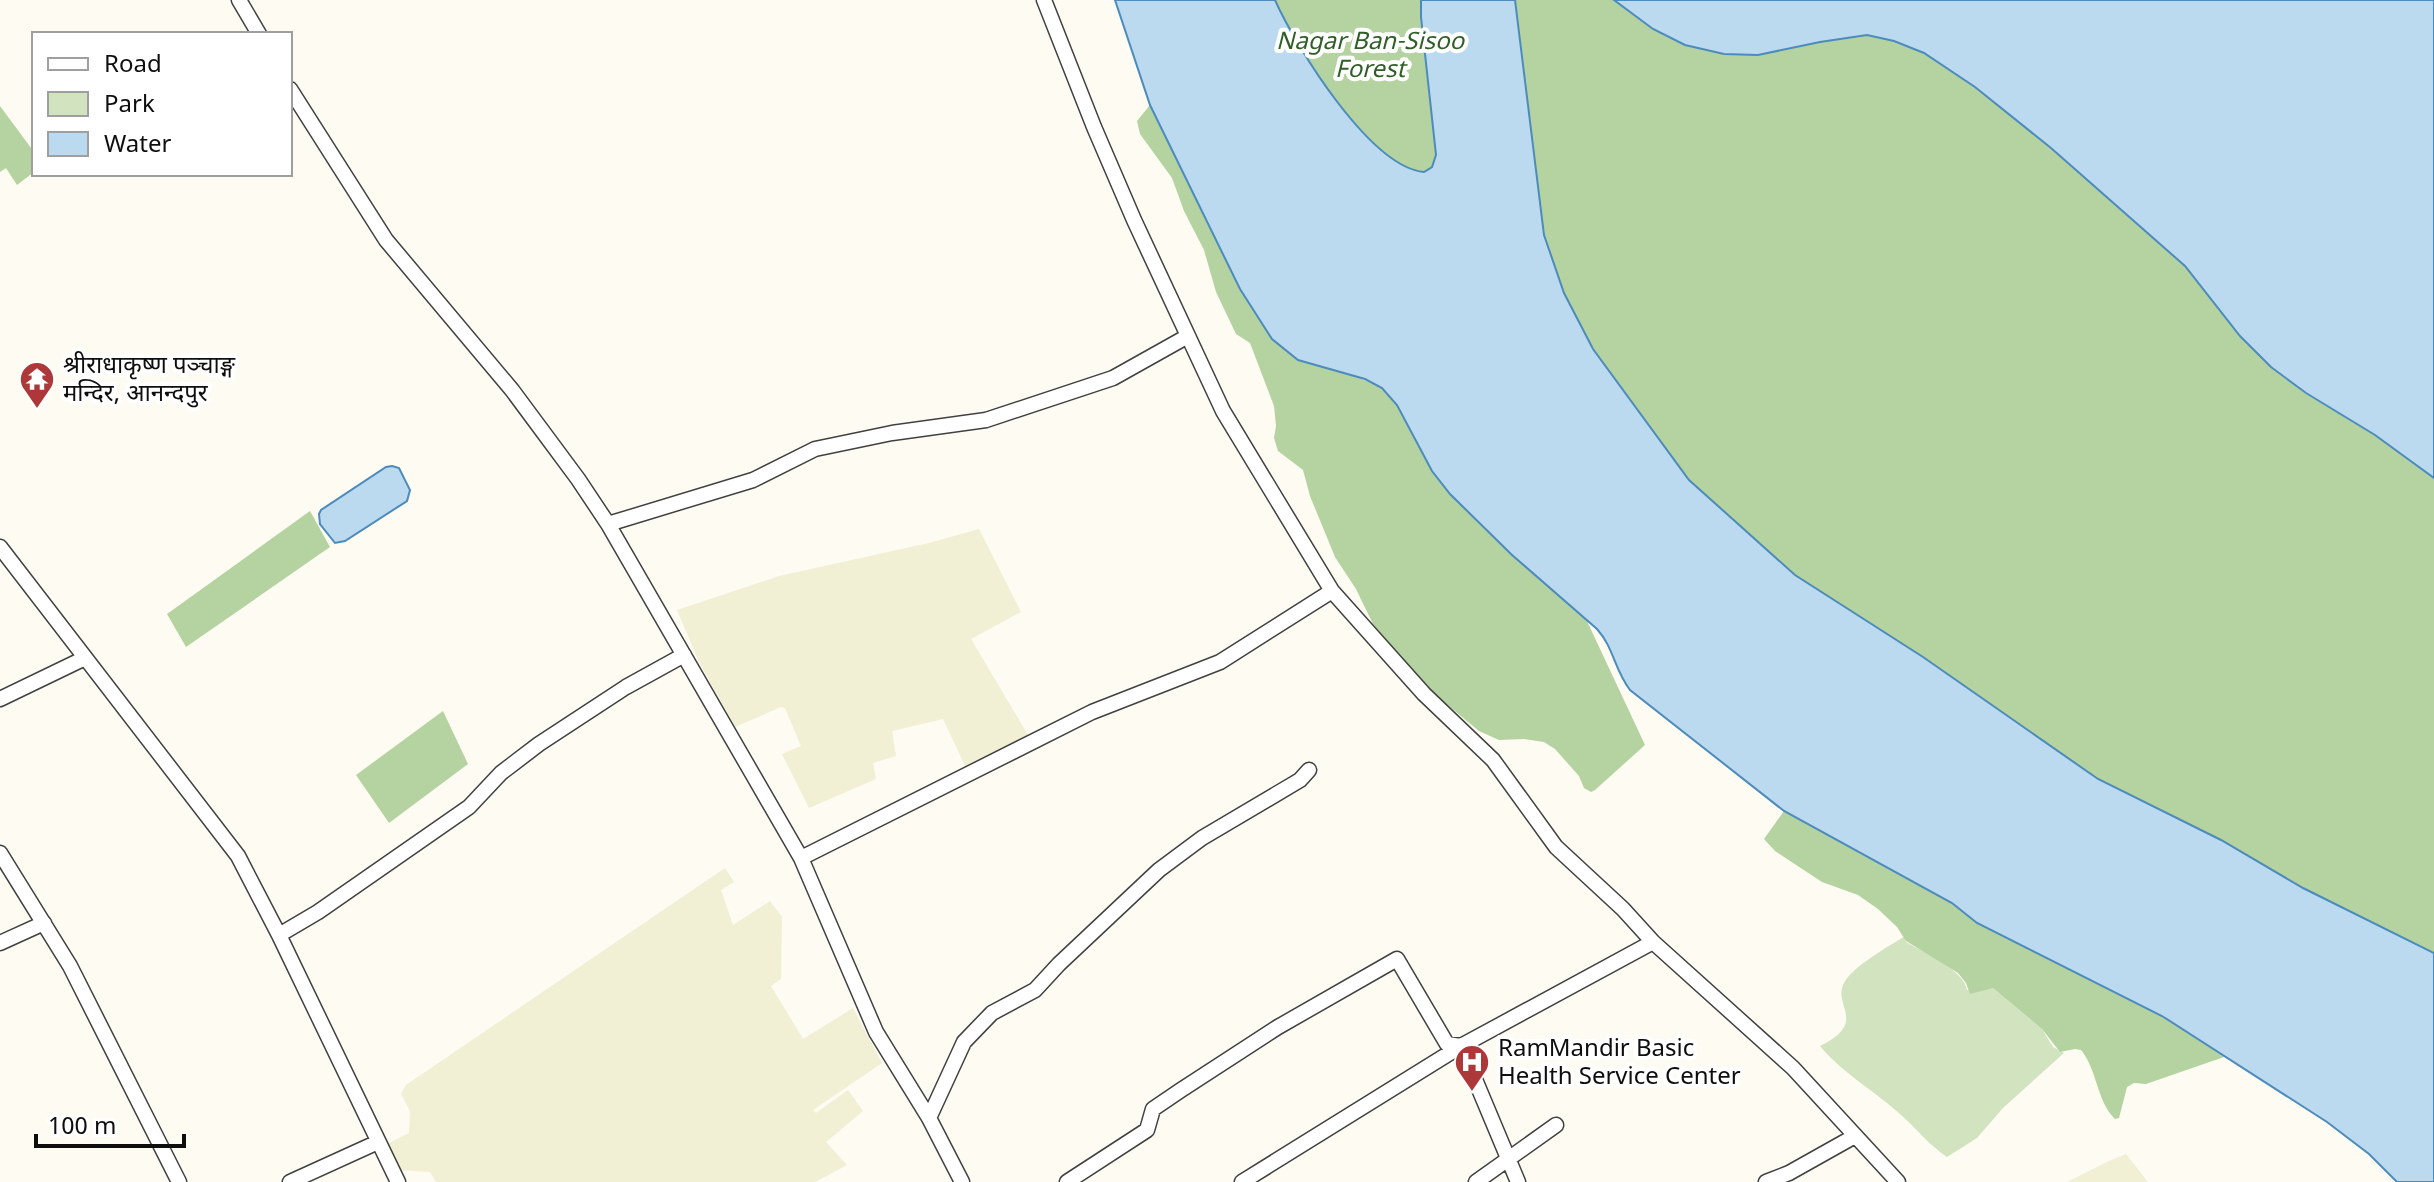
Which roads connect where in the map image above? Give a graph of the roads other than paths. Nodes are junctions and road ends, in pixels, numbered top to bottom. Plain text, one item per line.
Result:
1 (239, 0) edge
2 (1044, 0) edge
3 (258, 32) edge
4 (292, 92) edge
5 (1188, 336) junction
6 (608, 524) junction
7 (0, 547) edge
8 (1332, 591) junction
9 (684, 655) junction
10 (85, 658) junction
11 (0, 699) edge
12 (1309, 770) dead end
13 (0, 853) edge
14 (801, 858) junction
15 (44, 923) junction
16 (279, 935) junction
17 (1653, 942) junction
18 (0, 943) edge
19 (1461, 1046) junction
20 (929, 1118) junction
21 (1556, 1125) dead end
22 (1855, 1136) junction
23 (378, 1142) junction
24 (1508, 1160) junction
25 (179, 1182) edge
26 (290, 1182) edge
27 (398, 1182) edge
28 (962, 1182) edge
29 (1067, 1182) edge
30 (1242, 1182) edge
31 (1476, 1182) edge
32 (1518, 1182) edge
33 (1766, 1182) edge
34 (1898, 1182) edge

1 - 3 street
2 - 5 street
4 - 6 street
5 - 6 street
5 - 8 street
6 - 9 street
7 - 10 street
8 - 14 street
8 - 17 street
9 - 14 street
9 - 16 street
10 - 11 street
10 - 16 street
12 - 20 street
13 - 15 street
14 - 20 street
15 - 18 street
15 - 25 street
16 - 23 street
17 - 19 street
17 - 22 street
19 - 24 street
19 - 29 street
19 - 30 street
20 - 28 street
21 - 24 street
22 - 33 street
22 - 34 street
23 - 26 street
23 - 27 street
24 - 31 street
24 - 32 street

